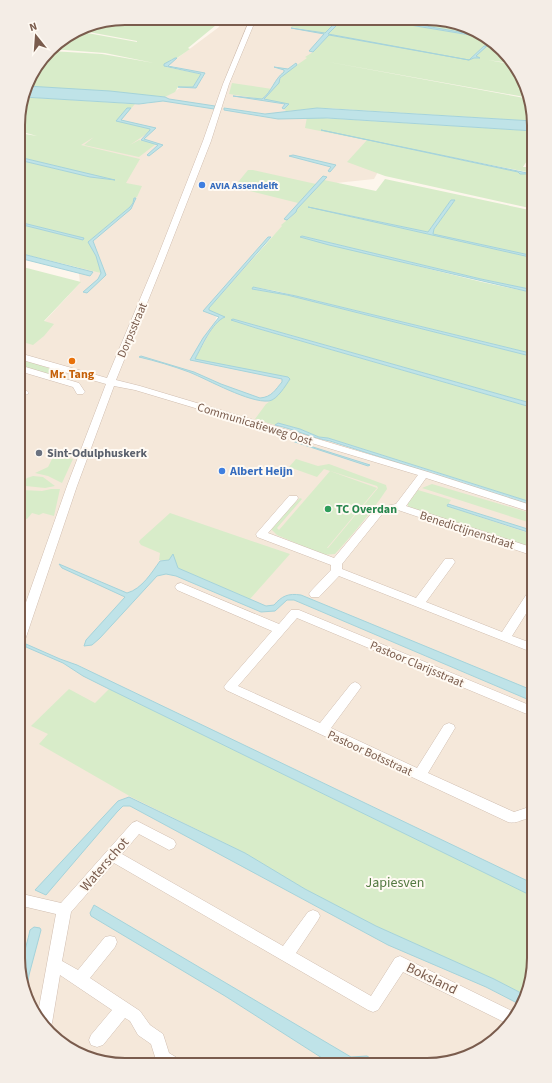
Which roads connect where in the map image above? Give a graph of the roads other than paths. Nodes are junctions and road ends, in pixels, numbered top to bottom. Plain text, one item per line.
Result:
1 (251, 25) edge
2 (25, 358) edge
3 (25, 370) edge
4 (112, 382) junction
5 (80, 392) dead end
6 (423, 476) junction
7 (293, 498) dead end
8 (399, 507) junction
9 (527, 508) edge
10 (527, 550) edge
11 (449, 562) dead end
12 (336, 567) junction
13 (181, 587) dead end
14 (315, 594) dead end
15 (419, 603) junction
16 (527, 603) edge
17 (25, 623) edge
18 (280, 629) junction
19 (505, 637) junction
20 (527, 646) edge
21 (355, 687) dead end
22 (527, 709) edge
23 (449, 728) dead end
24 (322, 730) junction
25 (419, 775) junction
26 (527, 812) edge
27 (169, 844) dead end
28 (111, 856) junction
29 (25, 901) edge
30 (64, 910) junction
31 (313, 916) dead end
32 (110, 942) dead end
33 (285, 956) junction
34 (55, 964) junction
35 (79, 980) junction
36 (123, 1008) junction
37 (508, 1016) edge
38 (45, 1017) edge
39 (97, 1040) dead end
40 (163, 1058) edge

1 - 4 street, Dorpsstraat
2 - 4 street, Communicatieweg Oost
3 - 5 street
4 - 6 street, Communicatieweg Oost
4 - 17 street, Dorpsstraat
6 - 8 street
6 - 9 street, Communicatieweg Oost
7 - 12 street
8 - 10 street, Benedictijnenstraat
8 - 12 street
11 - 15 street
12 - 14 street
12 - 15 street
13 - 18 street
15 - 19 street
16 - 19 street
18 - 22 street, Pastoor Clarijsstraat
18 - 24 street, Pastoor Botsstraat
19 - 20 street
21 - 24 street, Pastoor Botsstraat
23 - 25 street, Pastoor Botsstraat
24 - 25 street, Pastoor Botsstraat
25 - 26 street, Pastoor Botsstraat
27 - 28 street, Waterschot
28 - 30 street, Waterschot
28 - 33 street, Boksland
29 - 30 street
30 - 34 street
31 - 33 street
32 - 35 street
33 - 37 street, Boksland
34 - 35 street
34 - 38 street
35 - 36 street
36 - 39 street
36 - 40 street

